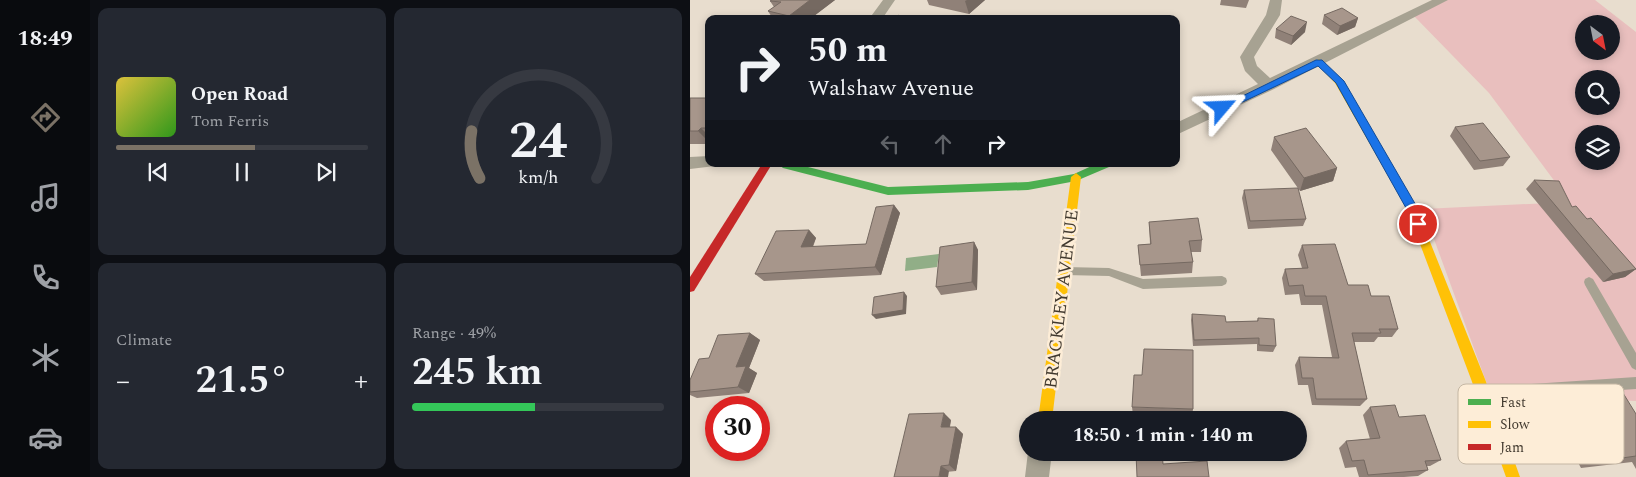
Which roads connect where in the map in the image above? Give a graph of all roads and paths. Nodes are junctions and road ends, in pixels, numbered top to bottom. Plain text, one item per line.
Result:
1 (889, 0) edge
2 (1276, 0) edge
3 (1442, 0) edge
4 (878, 15) edge
5 (1319, 62) junction
6 (1268, 86) junction
7 (1180, 128) edge
8 (705, 162) edge
9 (690, 163) edge
10 (765, 167) edge
11 (795, 167) edge
12 (1098, 167) edge
13 (1076, 177) junction
14 (1064, 271) junction
15 (1222, 281) dead end
16 (1590, 282) dead end
17 (690, 287) edge
18 (1636, 364) edge
19 (1480, 384) edge
20 (1046, 411) edge
21 (1039, 461) edge
22 (1509, 464) edge
23 (1037, 477) edge
24 (1513, 477) edge

1 - 4 street
2 - 6 street
3 - 5 street
5 - 6 street
5 - 19 street
6 - 7 street
8 - 9 street
10 - 17 street
11 - 13 street
12 - 13 street
13 - 14 street, BRACKLEY AVENUE
14 - 15 lane
14 - 20 street, BRACKLEY AVENUE
16 - 18 lane
21 - 23 street
22 - 24 street

